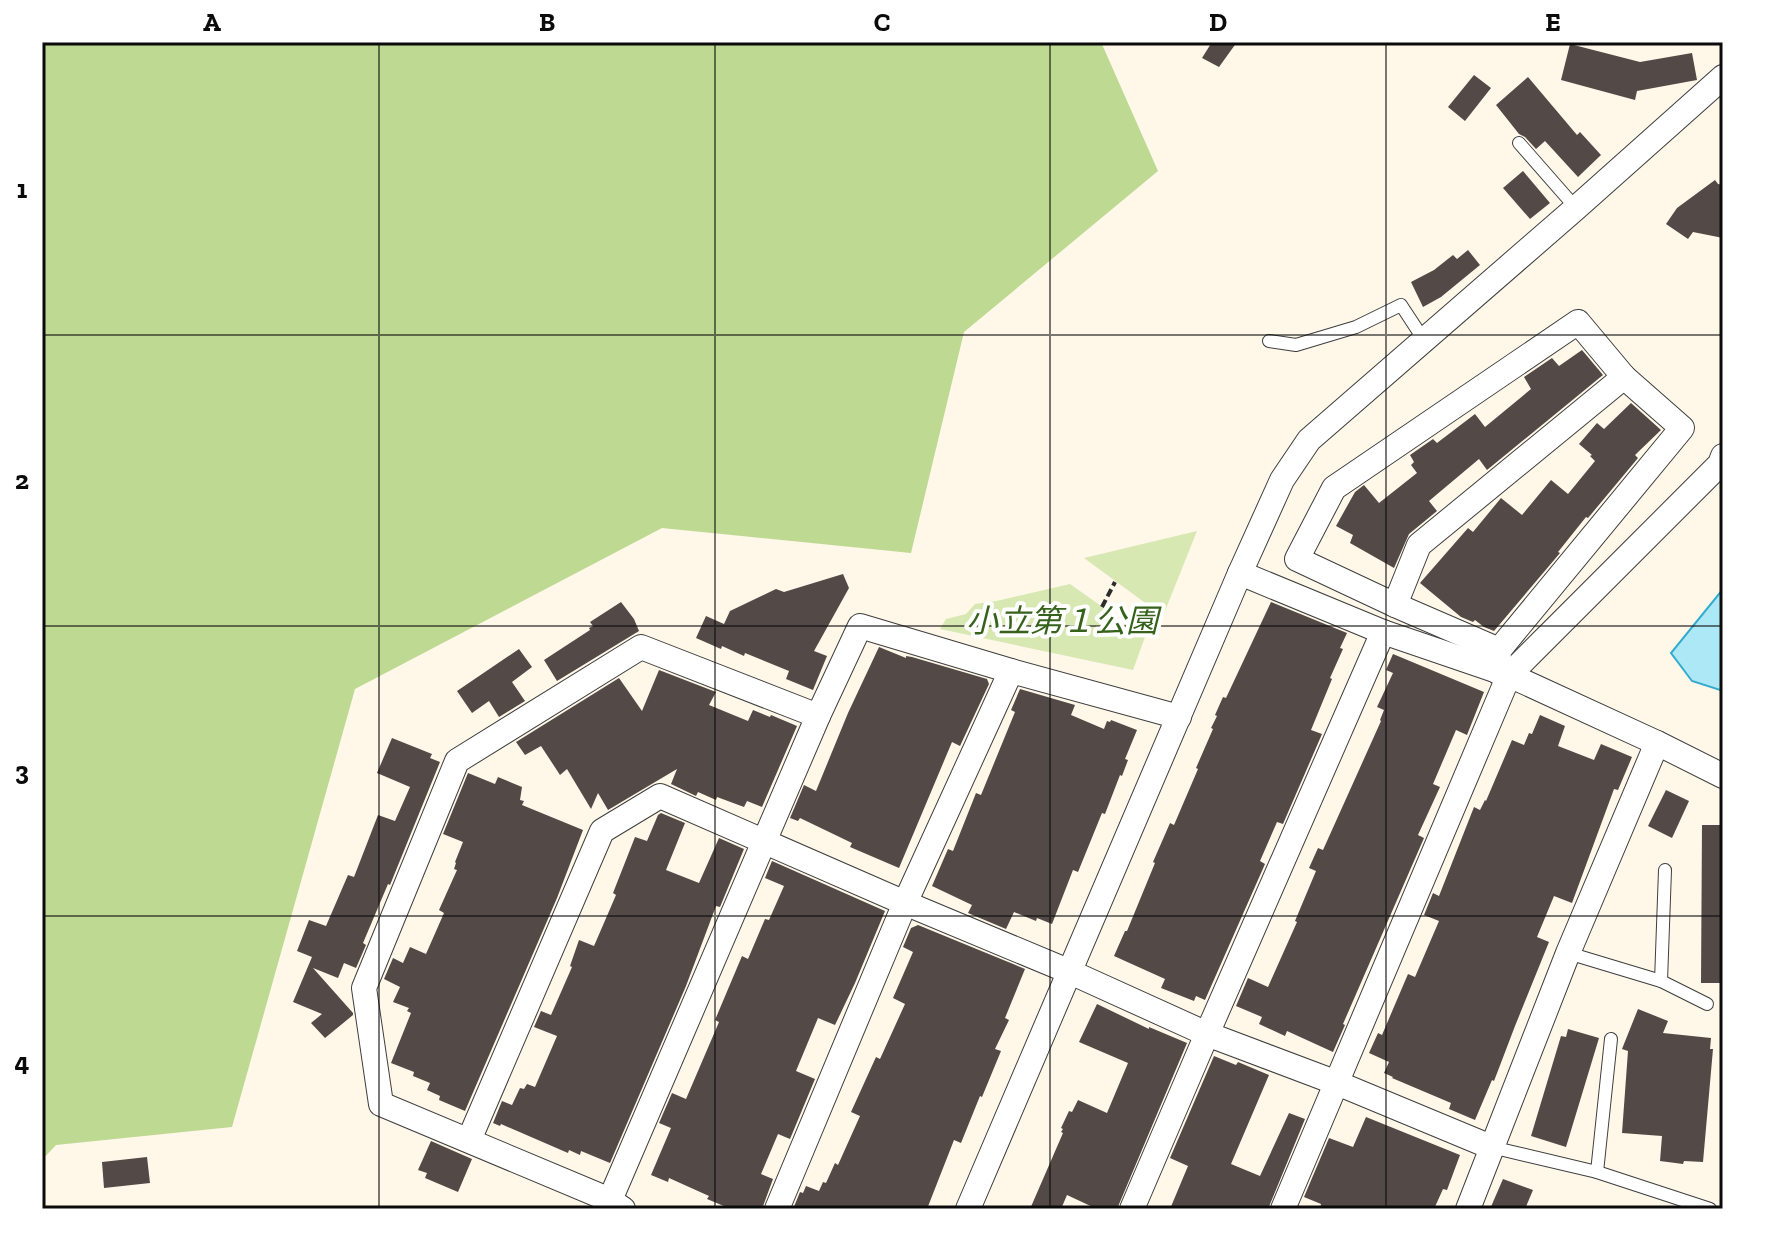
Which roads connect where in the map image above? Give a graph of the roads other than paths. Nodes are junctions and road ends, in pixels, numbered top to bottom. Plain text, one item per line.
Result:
1 (1723, 77) edge
2 (1519, 143) dead end
3 (1576, 208) junction
4 (1424, 340) junction
5 (1269, 341) dead end
6 (1624, 377) junction
7 (1723, 456) edge
8 (1240, 573) junction
9 (1395, 605) junction
10 (1383, 632) junction
11 (1502, 666) junction
12 (1011, 671) junction
13 (818, 716) junction
14 (1179, 717) junction
15 (1657, 743) junction
16 (1723, 776) edge
17 (765, 841) junction
18 (1665, 870) dead end
19 (905, 903) junction
20 (1568, 953) junction
21 (1068, 971) junction
22 (1661, 981) junction
23 (1707, 1004) dead end
24 (1207, 1034) junction
25 (1611, 1039) dead end
26 (1337, 1083) junction
27 (469, 1140) junction
28 (1491, 1147) junction
29 (1597, 1172) junction
30 (616, 1204) edge
31 (777, 1209) edge
32 (968, 1209) edge
33 (1132, 1209) edge
34 (1283, 1209) edge
35 (1468, 1209) edge
36 (1710, 1209) edge

1 - 3 street
2 - 3 lane
3 - 4 street
4 - 5 lane
4 - 8 street
6 - 9 street
6 - 9 street
6 - 11 street
7 - 11 street
8 - 10 street
8 - 14 street
9 - 11 street
10 - 11 street
10 - 24 street
11 - 15 street
11 - 26 street
12 - 13 street
12 - 14 street
12 - 19 street
13 - 17 street
13 - 27 street
14 - 21 street
15 - 16 street
15 - 20 street
17 - 19 street
17 - 27 street
17 - 30 street
18 - 22 lane
19 - 21 street
19 - 31 street
20 - 22 lane
20 - 28 street
21 - 24 street
21 - 32 street
22 - 23 lane
24 - 26 street
24 - 33 street
25 - 29 lane
26 - 28 street
26 - 34 street
27 - 30 street
28 - 29 lane
28 - 35 street
29 - 36 lane

